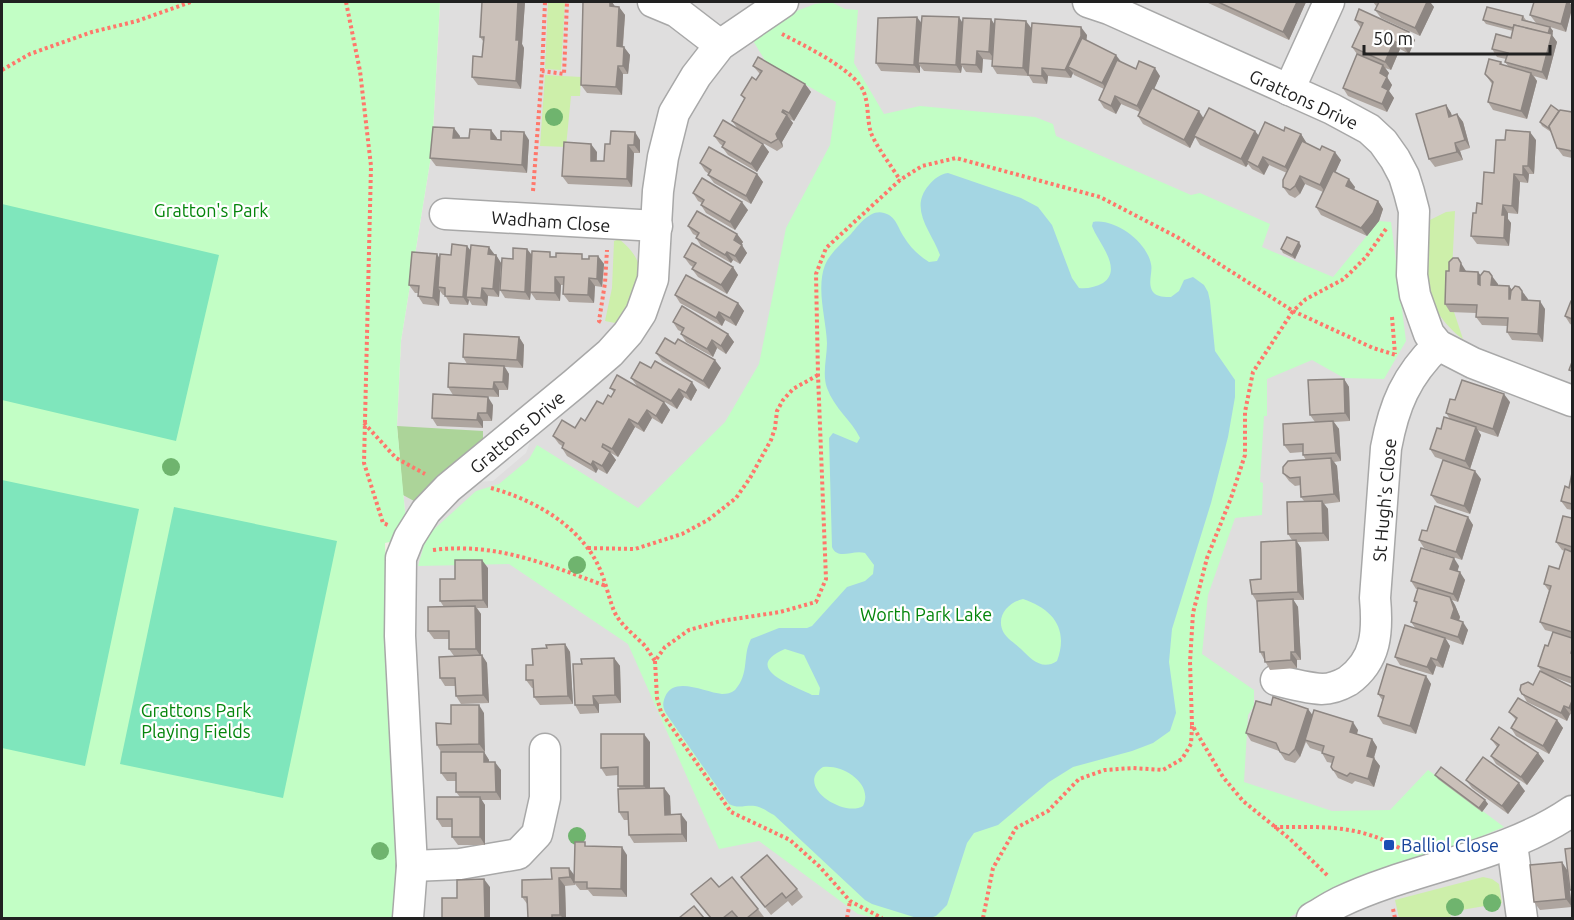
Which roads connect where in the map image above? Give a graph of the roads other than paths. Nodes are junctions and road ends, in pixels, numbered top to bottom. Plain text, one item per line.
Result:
1 (653, 2) edge
2 (783, 2) edge
3 (1088, 2) edge
4 (1329, 2) edge
5 (720, 45) junction
6 (1289, 90) junction
7 (445, 214) dead end
8 (657, 226) junction
9 (1428, 354) junction
10 (1572, 401) edge
11 (1276, 680) dead end
12 (545, 749) dead end
13 (1572, 811) edge
14 (1512, 844) junction
15 (412, 866) junction
16 (408, 918) edge
17 (1312, 918) edge
18 (1522, 918) edge

1 - 5 street
2 - 5 street, Grattons Drive
3 - 6 street, Grattons Drive
4 - 6 street
5 - 8 street, Grattons Drive
6 - 9 street, Grattons Drive
7 - 8 street, Wadham Close
8 - 15 street, Grattons Drive
9 - 10 street
9 - 11 street, St Hugh's Close
12 - 15 street
13 - 14 street
14 - 17 street
14 - 18 street
15 - 16 street

